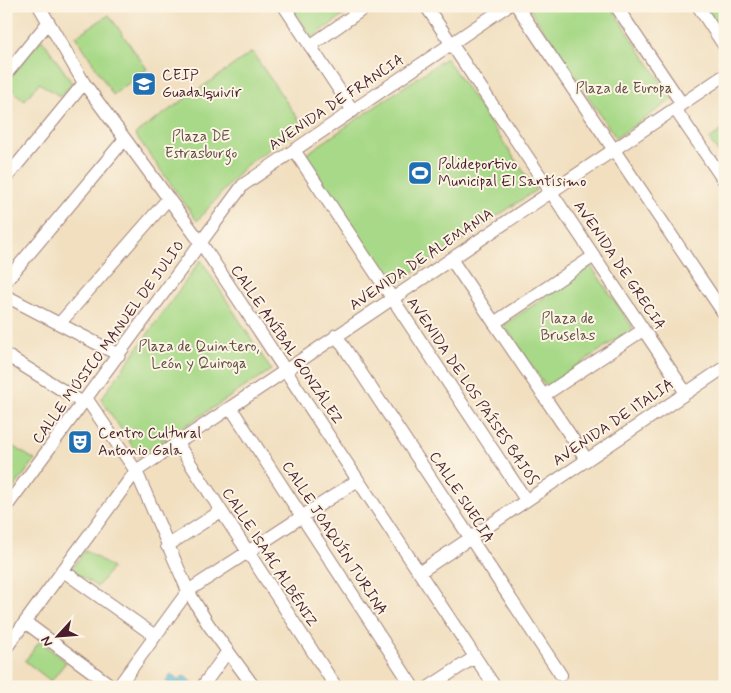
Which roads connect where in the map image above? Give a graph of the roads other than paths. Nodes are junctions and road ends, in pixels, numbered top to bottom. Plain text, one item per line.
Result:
1 (39, 6) edge
2 (284, 6) edge
3 (367, 6) edge
4 (426, 6) edge
5 (507, 6) edge
6 (517, 6) edge
7 (616, 6) edge
8 (698, 6) edge
9 (47, 24) junction
10 (451, 43) junction
11 (310, 46) junction
12 (725, 46) edge
13 (6, 74) edge
14 (725, 75) edge
15 (84, 83) junction
16 (678, 106) junction
17 (353, 111) junction
18 (124, 140) junction
19 (294, 150) junction
20 (612, 150) junction
21 (6, 178) edge
22 (724, 179) edge
23 (551, 192) junction
24 (168, 199) junction
25 (201, 243) junction
26 (594, 256) junction
27 (451, 259) junction
28 (6, 281) edge
29 (6, 296) edge
30 (392, 298) junction
31 (725, 315) edge
32 (60, 323) junction
33 (494, 323) junction
34 (644, 330) junction
35 (336, 335) junction
36 (119, 355) junction
37 (9, 357) edge
38 (725, 367) edge
39 (284, 370) junction
40 (6, 371) edge
41 (686, 393) junction
42 (543, 396) junction
43 (85, 401) junction
44 (231, 408) junction
45 (177, 443) junction
46 (587, 460) junction
47 (136, 471) junction
48 (358, 480) junction
49 (526, 500) junction
50 (7, 505) edge
51 (221, 511) junction
52 (301, 518) junction
53 (469, 538) junction
54 (167, 546) junction
55 (248, 553) junction
56 (62, 570) junction
57 (420, 572) junction
58 (188, 592) junction
59 (25, 622) junction
60 (155, 636) junction
61 (6, 648) edge
62 (228, 651) junction
63 (476, 657) junction
64 (561, 675) dead end
65 (113, 687) edge
66 (118, 687) edge
67 (202, 687) edge
68 (254, 687) edge
69 (336, 687) edge
70 (413, 687) edge
71 (429, 687) edge
72 (495, 687) edge

1 - 9 street, CALLE ANÍBAL GONZÁLEZ
2 - 11 street
3 - 11 street
4 - 10 street, AVENIDA DE GRECIA
5 - 10 street, AVENIDA DE FRANCIA
6 - 20 street
7 - 16 street
8 - 12 street
9 - 13 street
9 - 15 street, CALLE ANÍBAL GONZÁLEZ
10 - 17 street, AVENIDA DE FRANCIA
10 - 23 street, AVENIDA DE GRECIA
11 - 17 street
14 - 16 street, AVENIDA DE ALEMANIA
15 - 18 street, CALLE ANÍBAL GONZÁLEZ
15 - 21 street
16 - 20 street, AVENIDA DE ALEMANIA
16 - 22 street
17 - 19 street, AVENIDA DE FRANCIA
18 - 24 street, CALLE ANÍBAL GONZÁLEZ
18 - 28 street
19 - 25 street, AVENIDA DE FRANCIA
19 - 30 street, AVENIDA DE LOS PAÍSES BAJOS
20 - 23 street, AVENIDA DE ALEMANIA
20 - 31 street
23 - 26 street, AVENIDA DE GRECIA
23 - 27 street, AVENIDA DE ALEMANIA
24 - 25 street, CALLE ANÍBAL GONZÁLEZ
24 - 32 street
25 - 36 street, CALLE MÚSICO MANUEL DE JULIO
25 - 39 street, CALLE ANÍBAL GONZÁLEZ
26 - 33 street
26 - 34 street, AVENIDA DE GRECIA
27 - 30 street, AVENIDA DE ALEMANIA
27 - 33 street
29 - 32 street
30 - 35 street, AVENIDA DE ALEMANIA
30 - 49 street, AVENIDA DE LOS PAÍSES BAJOS
32 - 36 street
33 - 42 street
34 - 41 street, AVENIDA DE GRECIA
34 - 42 street
35 - 39 street, AVENIDA DE ALEMANIA
35 - 53 street, CALLE SUECIA
36 - 43 street, CALLE MÚSICO MANUEL DE JULIO
37 - 40 street
37 - 43 street
38 - 41 street, AVENIDA DE ITALIA
39 - 44 street, AVENIDA DE ALEMANIA
39 - 48 street, CALLE ANÍBAL GONZÁLEZ
41 - 46 street, AVENIDA DE ITALIA
42 - 46 street
43 - 47 street
43 - 50 street, CALLE MÚSICO MANUEL DE JULIO
44 - 45 street, AVENIDA DE ALEMANIA
44 - 52 street, CALLE JOAQUÍN TURINA
45 - 47 street, AVENIDA DE ALEMANIA
45 - 51 street, CALLE ISAAC ALBÉNIZ
46 - 49 street, AVENIDA DE ITALIA
47 - 54 street
47 - 56 street, AVENIDA DE ALEMANIA
48 - 52 street
48 - 57 street, CALLE ANÍBAL GONZÁLEZ
49 - 53 street, AVENIDA DE ITALIA
51 - 54 street
51 - 55 street, CALLE ISAAC ALBÉNIZ
52 - 55 street
52 - 70 street, CALLE JOAQUÍN TURINA
53 - 57 street, AVENIDA DE ITALIA
53 - 64 street, CALLE SUECIA
54 - 58 street
55 - 58 street
55 - 69 street, CALLE ISAAC ALBÉNIZ
56 - 59 street, AVENIDA DE ALEMANIA
56 - 60 street
57 - 63 street, CALLE ANÍBAL GONZÁLEZ
58 - 60 street
58 - 62 street
59 - 61 street, AVENIDA DE ALEMANIA
59 - 65 street
60 - 66 street
62 - 67 street
62 - 68 street
63 - 71 street
63 - 72 street, CALLE ANÍBAL GONZÁLEZ

